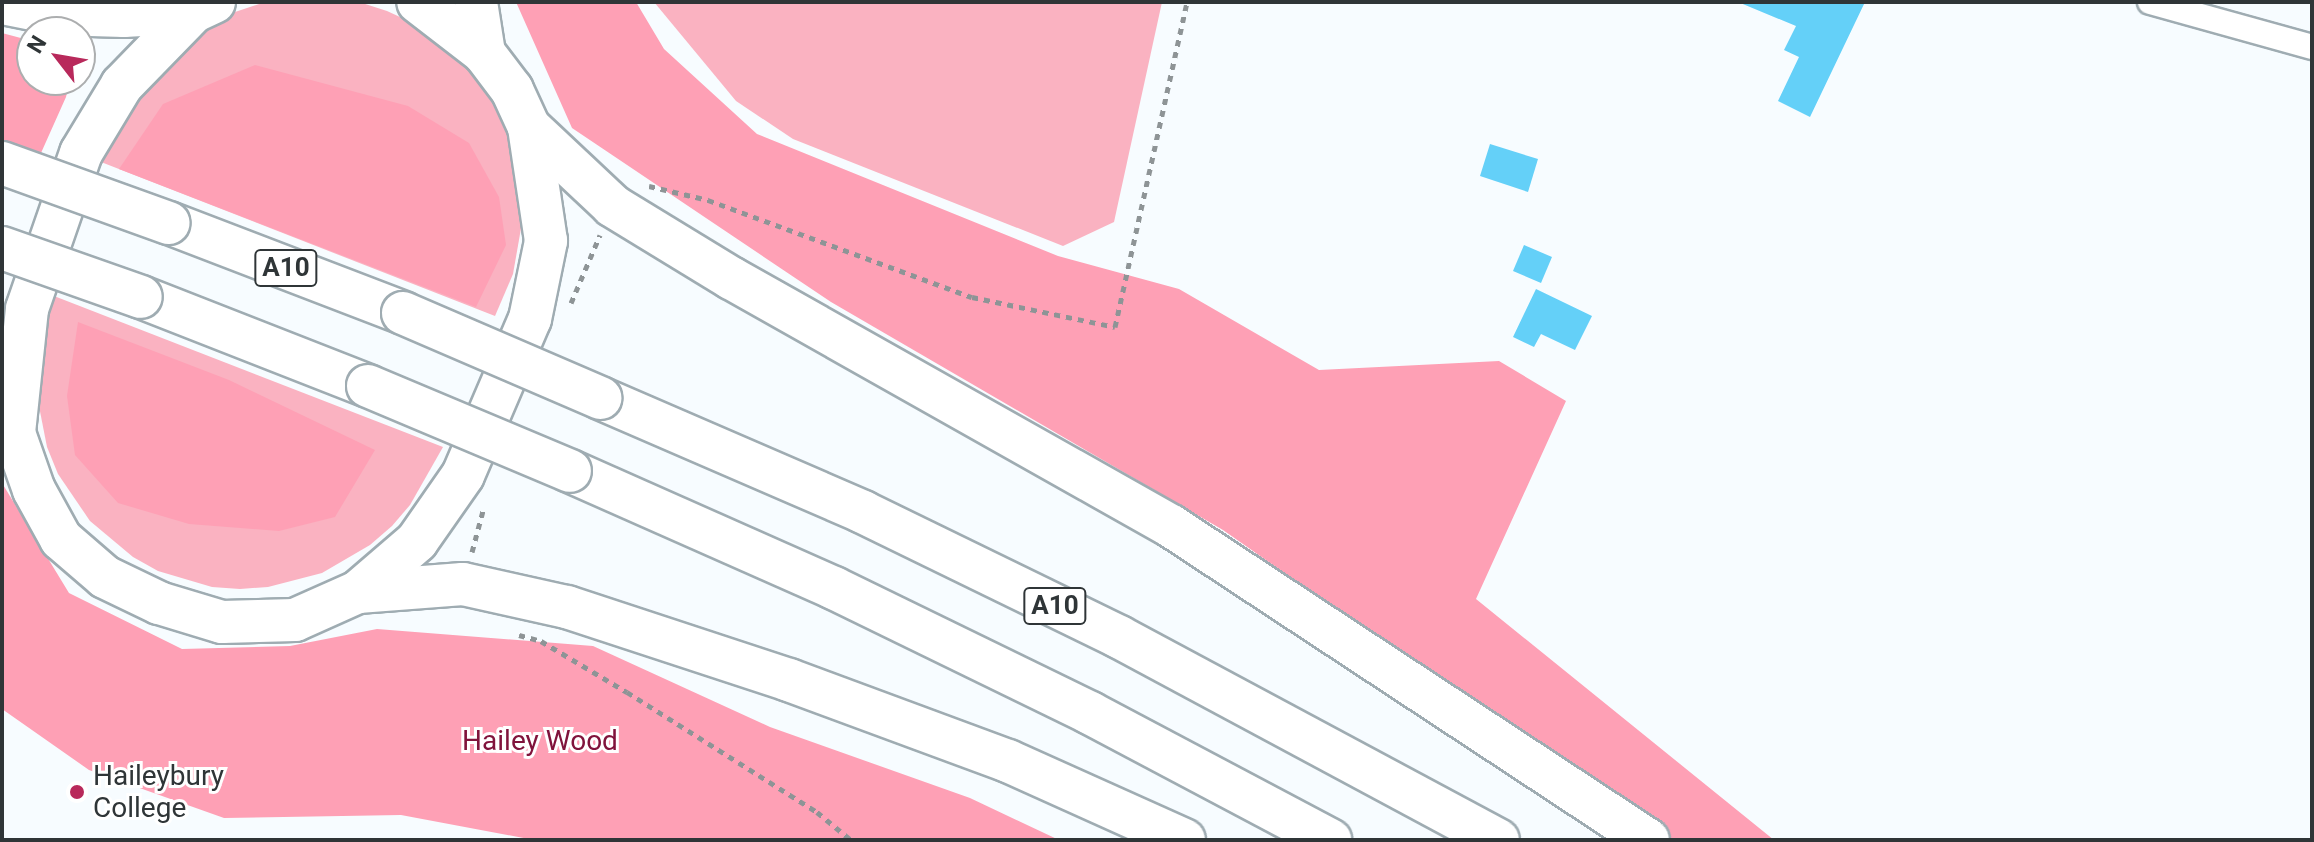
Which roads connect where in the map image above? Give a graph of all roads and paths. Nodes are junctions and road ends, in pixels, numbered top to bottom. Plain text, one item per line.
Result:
1 (418, 2) edge
2 (476, 2) edge
3 (1187, 2) edge
4 (2150, 2) edge
5 (2, 3) edge
6 (204, 7) edge
7 (2312, 47) edge
8 (484, 53) junction
9 (529, 127) junction
10 (2, 163) edge
11 (613, 206) junction
12 (2, 248) edge
13 (8, 427) edge
14 (358, 592) junction
15 (516, 634) dead end
16 (851, 840) edge
17 (1184, 840) edge
18 (1330, 840) edge
19 (1498, 840) edge
20 (1648, 840) edge

1 - 8 highway
2 - 8 highway
3 - 11 path
4 - 7 street
5 - 6 highway
6 - 13 highway
8 - 9 highway
9 - 11 highway
9 - 14 highway
10 - 19 highway, A10, bridge
11 - 20 highway
12 - 18 highway, bridge
13 - 14 highway
14 - 17 highway
15 - 16 path

